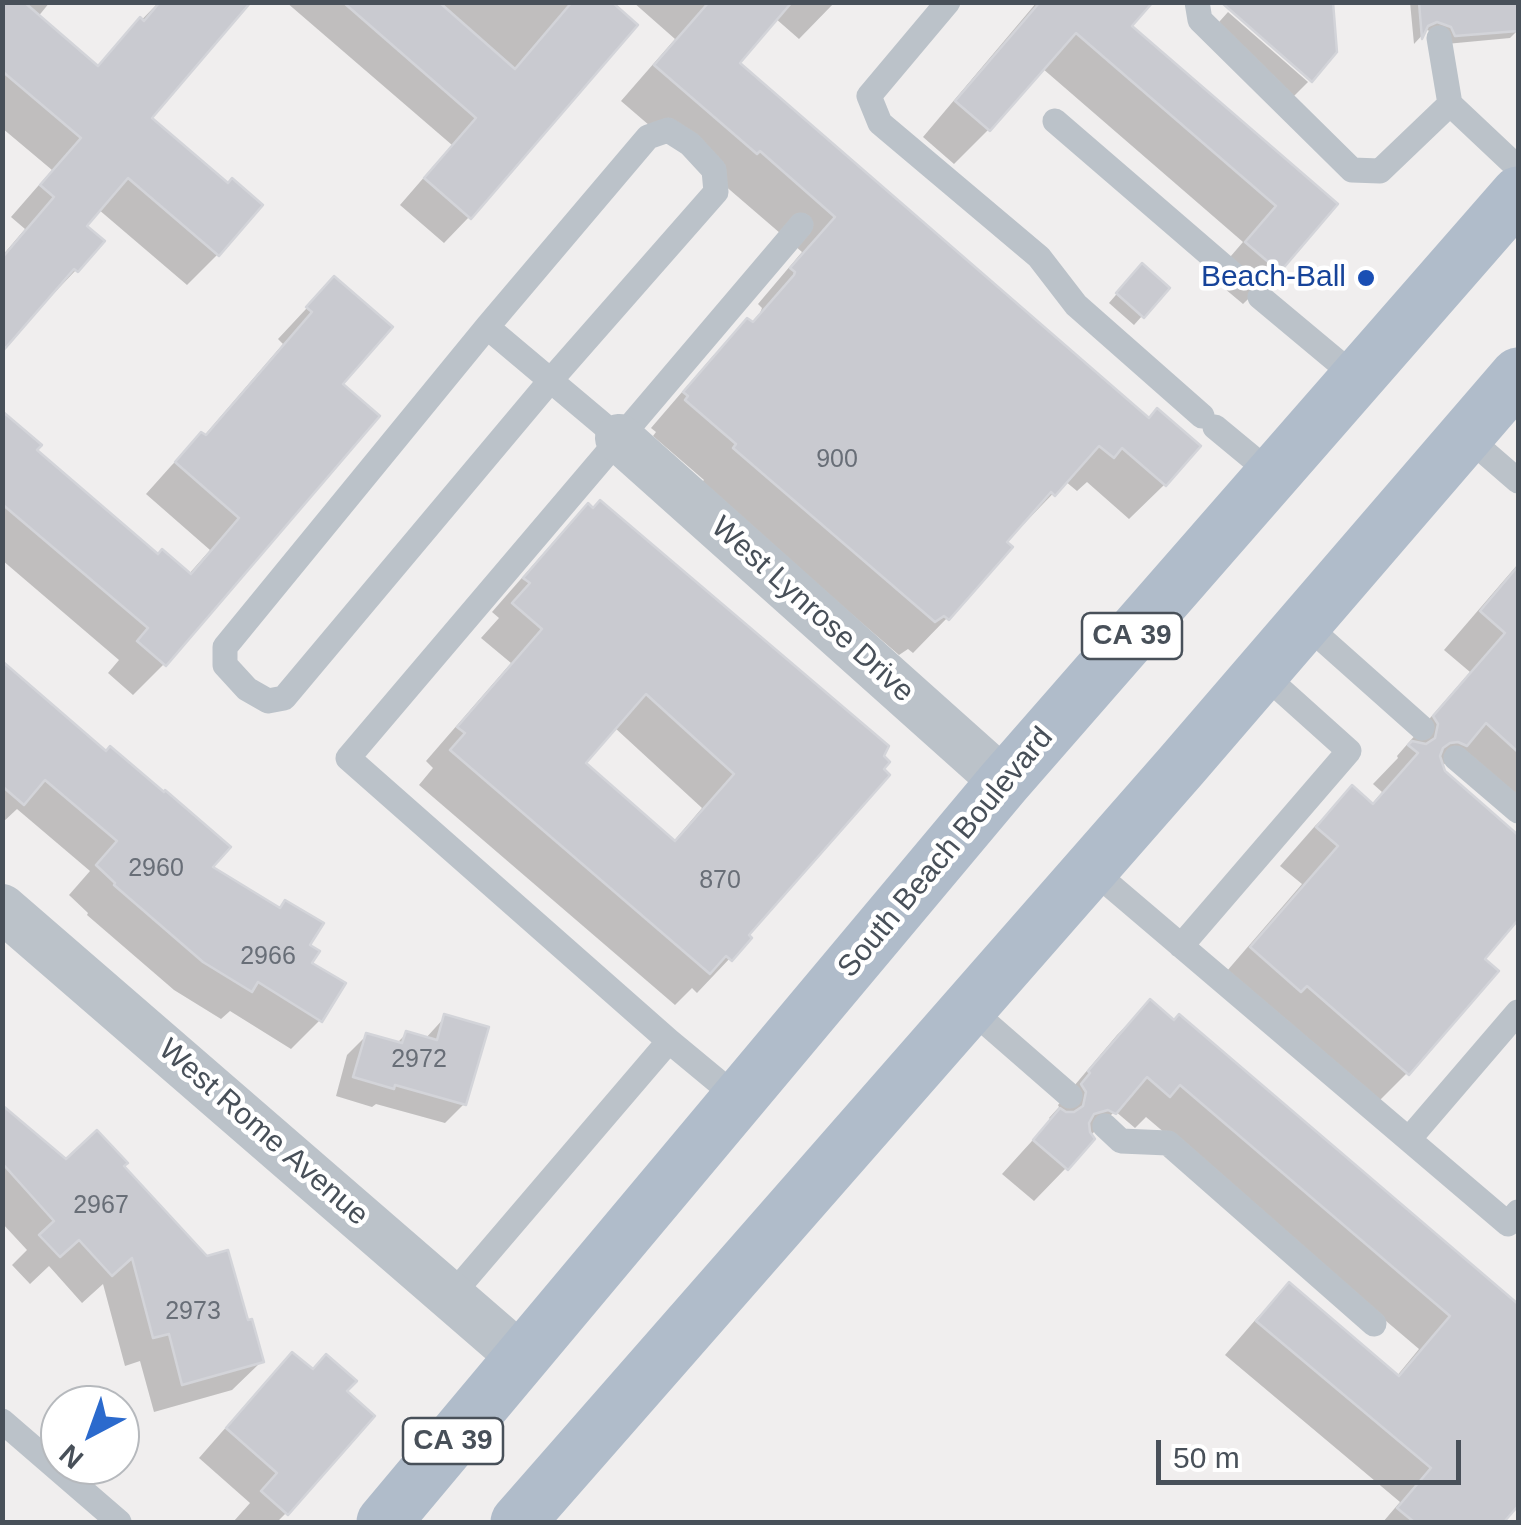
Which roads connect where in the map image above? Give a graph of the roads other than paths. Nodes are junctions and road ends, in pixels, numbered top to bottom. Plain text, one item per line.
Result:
1 (948, 2) edge
2 (1197, 2) edge
3 (1439, 38) dead end
4 (1450, 104) junction
5 (1055, 121) dead end
6 (1518, 168) edge
7 (1518, 194) edge
8 (801, 225) dead end
9 (1236, 277) dead end
10 (1260, 297) dead end
11 (487, 327) junction
12 (1518, 375) edge
13 (1357, 378) junction
14 (550, 381) junction
15 (1466, 436) junction
16 (619, 438) junction
17 (1272, 475) junction
18 (1518, 481) edge
19 (1304, 623) junction
20 (1261, 672) junction
21 (1422, 728) dead end
22 (1456, 758) dead end
23 (1004, 782) junction
24 (1518, 811) edge
25 (1091, 869) junction
26 (2, 908) edge
27 (1181, 946) junction
28 (968, 1008) junction
29 (1518, 1012) edge
30 (668, 1041) junction
31 (1070, 1096) dead end
32 (739, 1100) junction
33 (1105, 1126) dead end
34 (1408, 1139) junction
35 (1518, 1212) edge
36 (451, 1296) junction
37 (1374, 1324) dead end
38 (522, 1358) junction
39 (2, 1421) edge
40 (119, 1522) edge
41 (384, 1522) edge
42 (518, 1522) edge

1 - 17 lane
2 - 4 lane
3 - 4 lane
4 - 6 lane
5 - 9 lane
7 - 13 main road, South Beach Boulevard / CA 39
8 - 16 lane
10 - 13 lane
11 - 14 lane
11 - 14 lane
11 - 14 lane
12 - 15 main road
13 - 17 main road, South Beach Boulevard / CA 39
14 - 16 lane
15 - 18 lane
15 - 19 main road
16 - 23 street, West Lynrose Drive
16 - 30 lane
17 - 23 main road, South Beach Boulevard / CA 39
19 - 20 main road
19 - 21 lane
20 - 25 main road
20 - 27 lane
22 - 24 lane
23 - 32 main road, South Beach Boulevard / CA 39
25 - 27 lane
25 - 28 main road
26 - 36 street, West Rome Avenue
27 - 34 lane
28 - 31 lane
28 - 42 main road
29 - 34 lane
30 - 32 lane
30 - 36 lane
32 - 38 main road, South Beach Boulevard / CA 39
33 - 37 lane
34 - 35 lane
36 - 38 street, West Rome Avenue
38 - 41 main road, South Beach Boulevard / CA 39
39 - 40 lane

